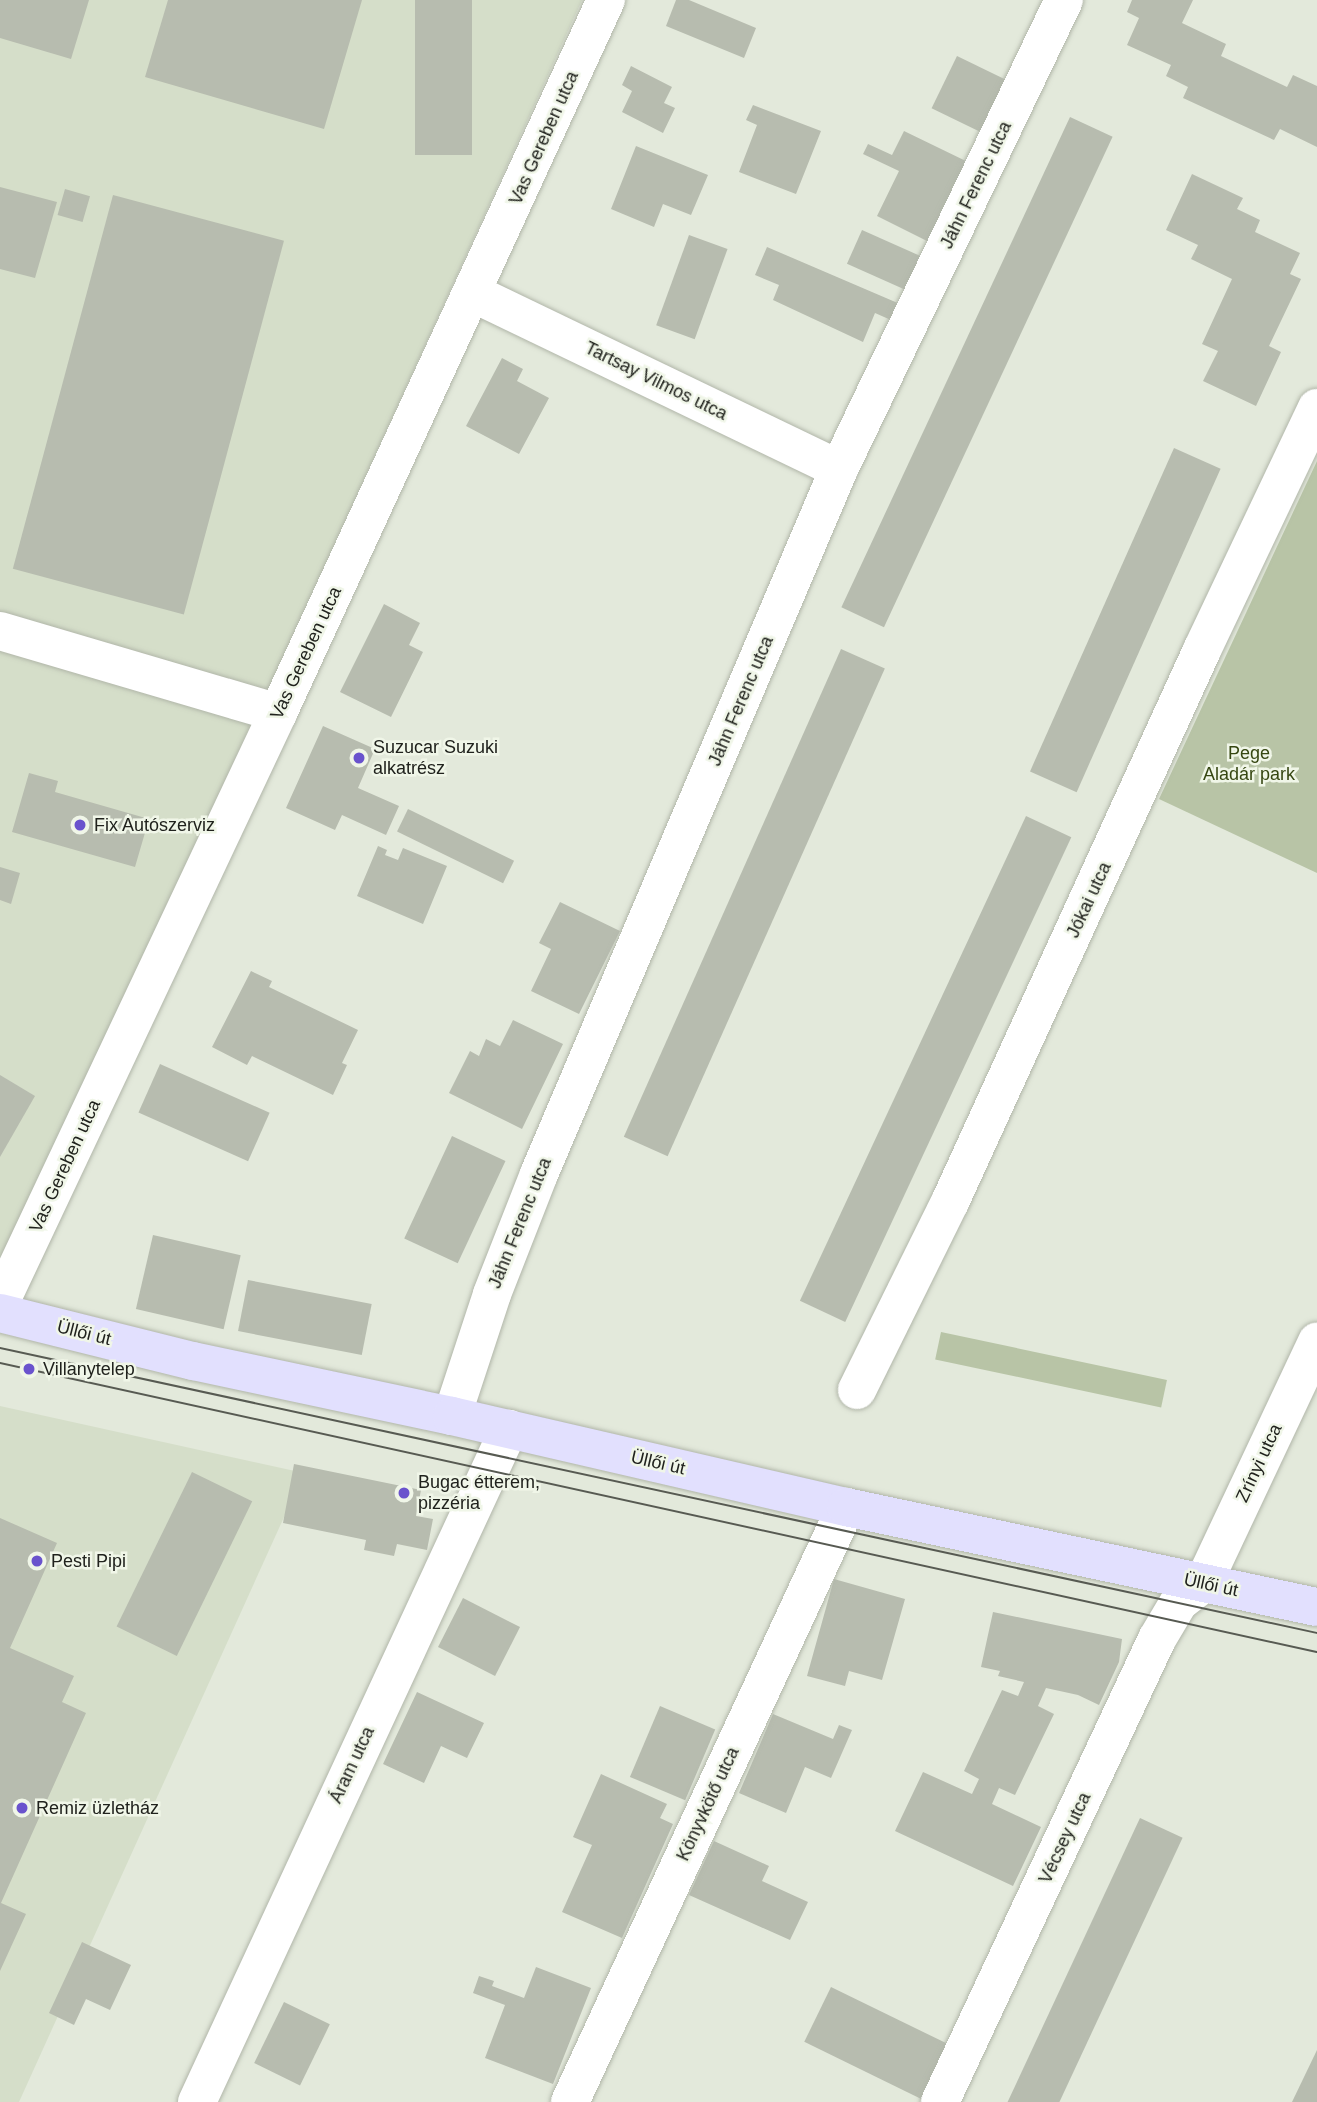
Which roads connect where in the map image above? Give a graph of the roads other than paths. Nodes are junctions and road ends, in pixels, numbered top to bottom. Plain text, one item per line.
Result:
1 (606, 0) edge
2 (1064, 0) edge
3 (473, 293) junction
4 (1317, 408) edge
5 (839, 468) junction
6 (0, 631) edge
7 (278, 713) junction
8 (0, 1303) edge
9 (0, 1313) edge
10 (1317, 1342) edge
11 (857, 1390) dead end
12 (452, 1416) junction
13 (509, 1429) junction
14 (846, 1507) junction
15 (1203, 1584) junction
16 (1317, 1606) edge
17 (197, 2102) edge
18 (570, 2102) edge
19 (940, 2102) edge

1 - 3 street, Vas Gereben utca
2 - 5 street, Jáhn Ferenc utca
3 - 5 street, Tartsay Vilmos utca
3 - 7 street, Vas Gereben utca
4 - 11 street, Jókai utca
5 - 12 street, Jáhn Ferenc utca
6 - 7 street
7 - 8 street, Vas Gereben utca
9 - 12 main road, Üllői út
10 - 15 street, Zrínyi utca
12 - 13 main road, Üllői út
13 - 14 main road, Üllői út
13 - 17 street, Áram utca
14 - 15 main road, Üllői út
14 - 18 street, Könyvkötő utca
15 - 16 main road, Üllői út
15 - 19 street, Vécsey utca

